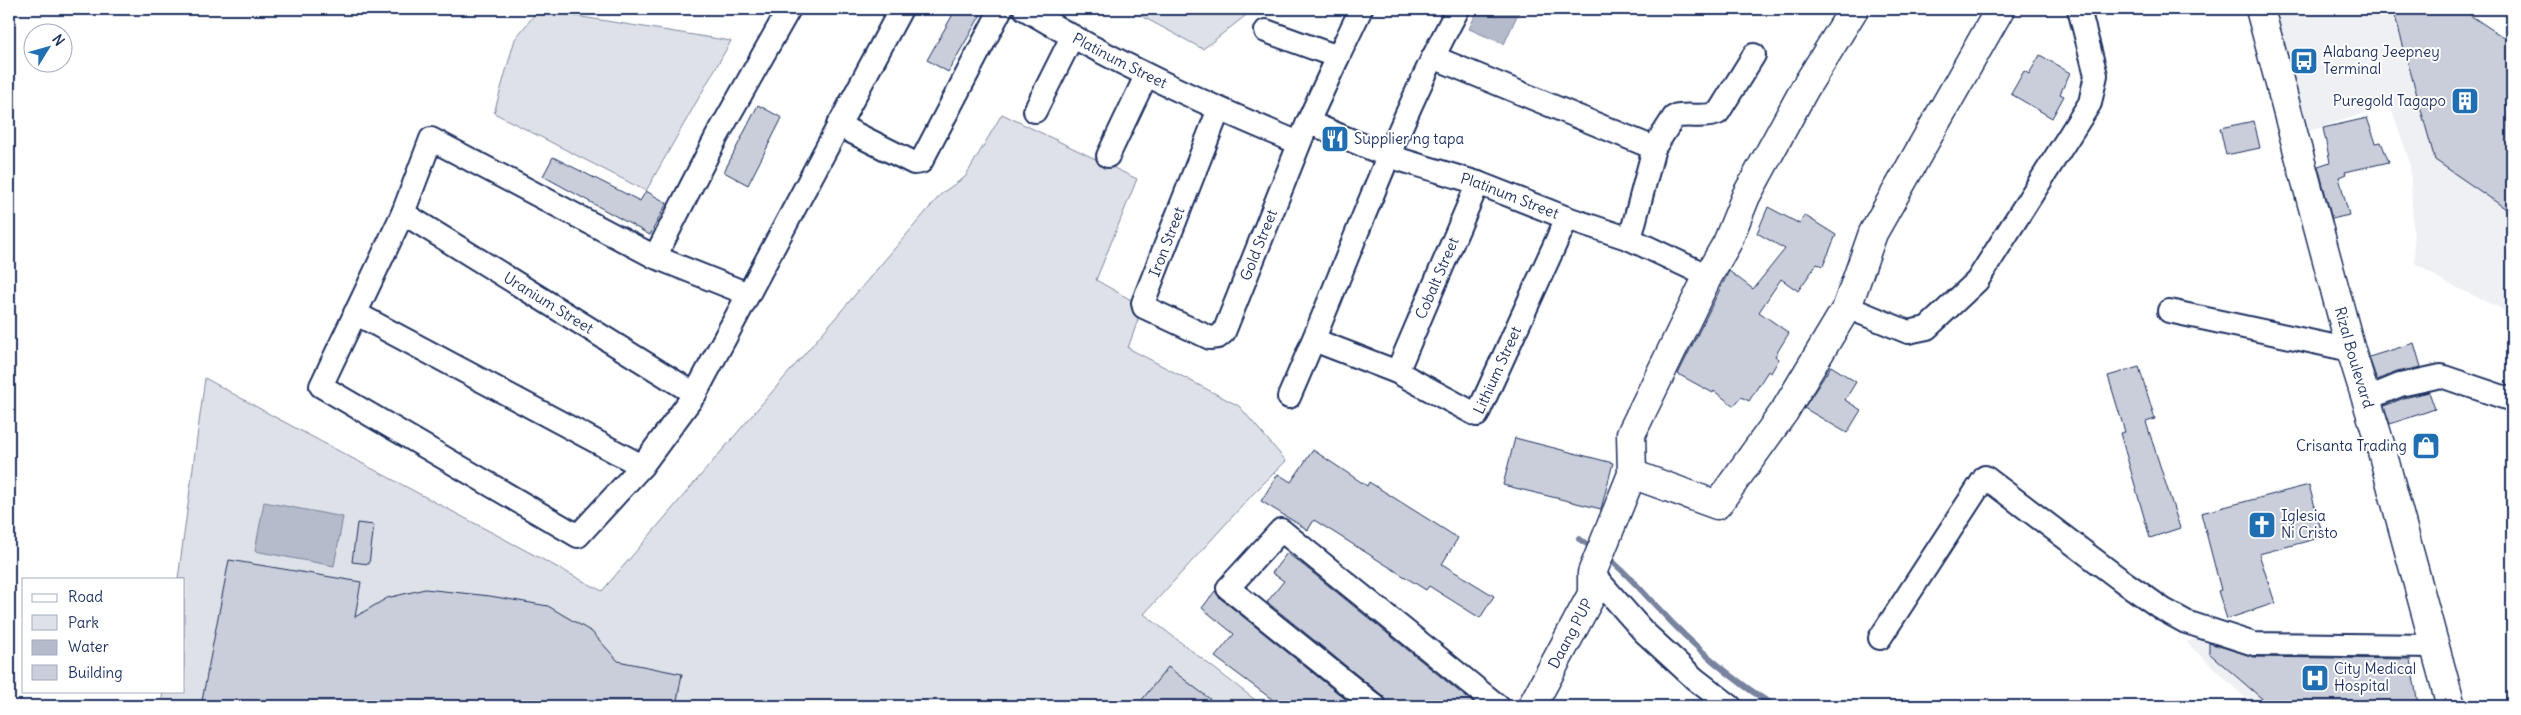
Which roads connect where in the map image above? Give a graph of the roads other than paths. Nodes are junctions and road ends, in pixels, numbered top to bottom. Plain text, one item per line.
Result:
1 (789, 9) edge
2 (901, 9) edge
3 (1001, 9) edge
4 (1025, 9) edge
5 (1361, 9) edge
6 (1458, 9) edge
7 (1854, 9) edge
8 (2000, 9) edge
9 (2079, 9) edge
10 (2260, 9) edge
11 (1266, 31) dead end
12 (1072, 37) junction
13 (1754, 55) dead end
14 (1338, 57) junction
15 (1432, 57) junction
16 (1146, 76) junction
17 (1218, 109) junction
18 (1035, 111) dead end
19 (1308, 122) junction
20 (838, 125) junction
21 (1299, 143) junction
22 (1654, 148) junction
23 (1108, 156) dead end
24 (1388, 156) junction
25 (1478, 183) junction
26 (403, 213) junction
27 (1567, 218) junction
28 (1630, 239) junction
29 (655, 257) junction
30 (1708, 276) junction
31 (748, 294) junction
32 (1847, 307) junction
33 (2169, 312) dead end
34 (355, 313) junction
35 (1210, 338) joint
36 (1314, 340) junction
37 (2351, 350) junction
38 (1397, 372) junction
39 (695, 394) junction
40 (1289, 397) dead end
41 (2366, 399) junction
42 (2512, 400) edge
43 (642, 466) junction
44 (1632, 474) junction
45 (1594, 569) junction
46 (1880, 638) dead end
47 (2435, 646) junction
48 (1375, 706) edge
49 (1498, 706) edge
50 (1532, 706) edge
51 (1730, 706) edge
52 (2451, 706) edge

1 - 29 street
2 - 20 street
3 - 20 street
4 - 12 street, Platinum Street
5 - 14 street, Gold Street
6 - 15 street
7 - 30 street
8 - 32 street
9 - 32 street
10 - 37 street, Rizal Boulevard
11 - 14 street
12 - 16 street, Platinum Street
12 - 18 street
13 - 22 street
14 - 19 street, Gold Street
15 - 22 street
15 - 24 street
16 - 17 street, Platinum Street
16 - 23 street
17 - 21 street, Platinum Street
17 - 35 street, Iron Street
19 - 21 street, Gold Street
19 - 24 street, Platinum Street
20 - 31 street
21 - 35 street, Gold Street
22 - 28 street
24 - 25 street, Platinum Street
24 - 36 street
25 - 27 street, Platinum Street
25 - 38 street, Cobalt Street
26 - 29 street
26 - 34 street
26 - 39 street, Uranium Street
27 - 28 street, Platinum Street
27 - 38 street, Lithium Street
28 - 30 street, Platinum Street
29 - 31 street
30 - 44 street
31 - 39 street
32 - 44 street
33 - 37 street
34 - 43 street
34 - 43 street
36 - 38 street, Lithium Street
36 - 40 street
37 - 41 street, Rizal Boulevard
39 - 43 street
41 - 42 street
41 - 47 street, Rizal Boulevard
44 - 45 street, Daang PUP
45 - 50 street, Daang PUP
45 - 51 street
46 - 47 street
47 - 52 street, Rizal Boulevard
48 - 49 street

